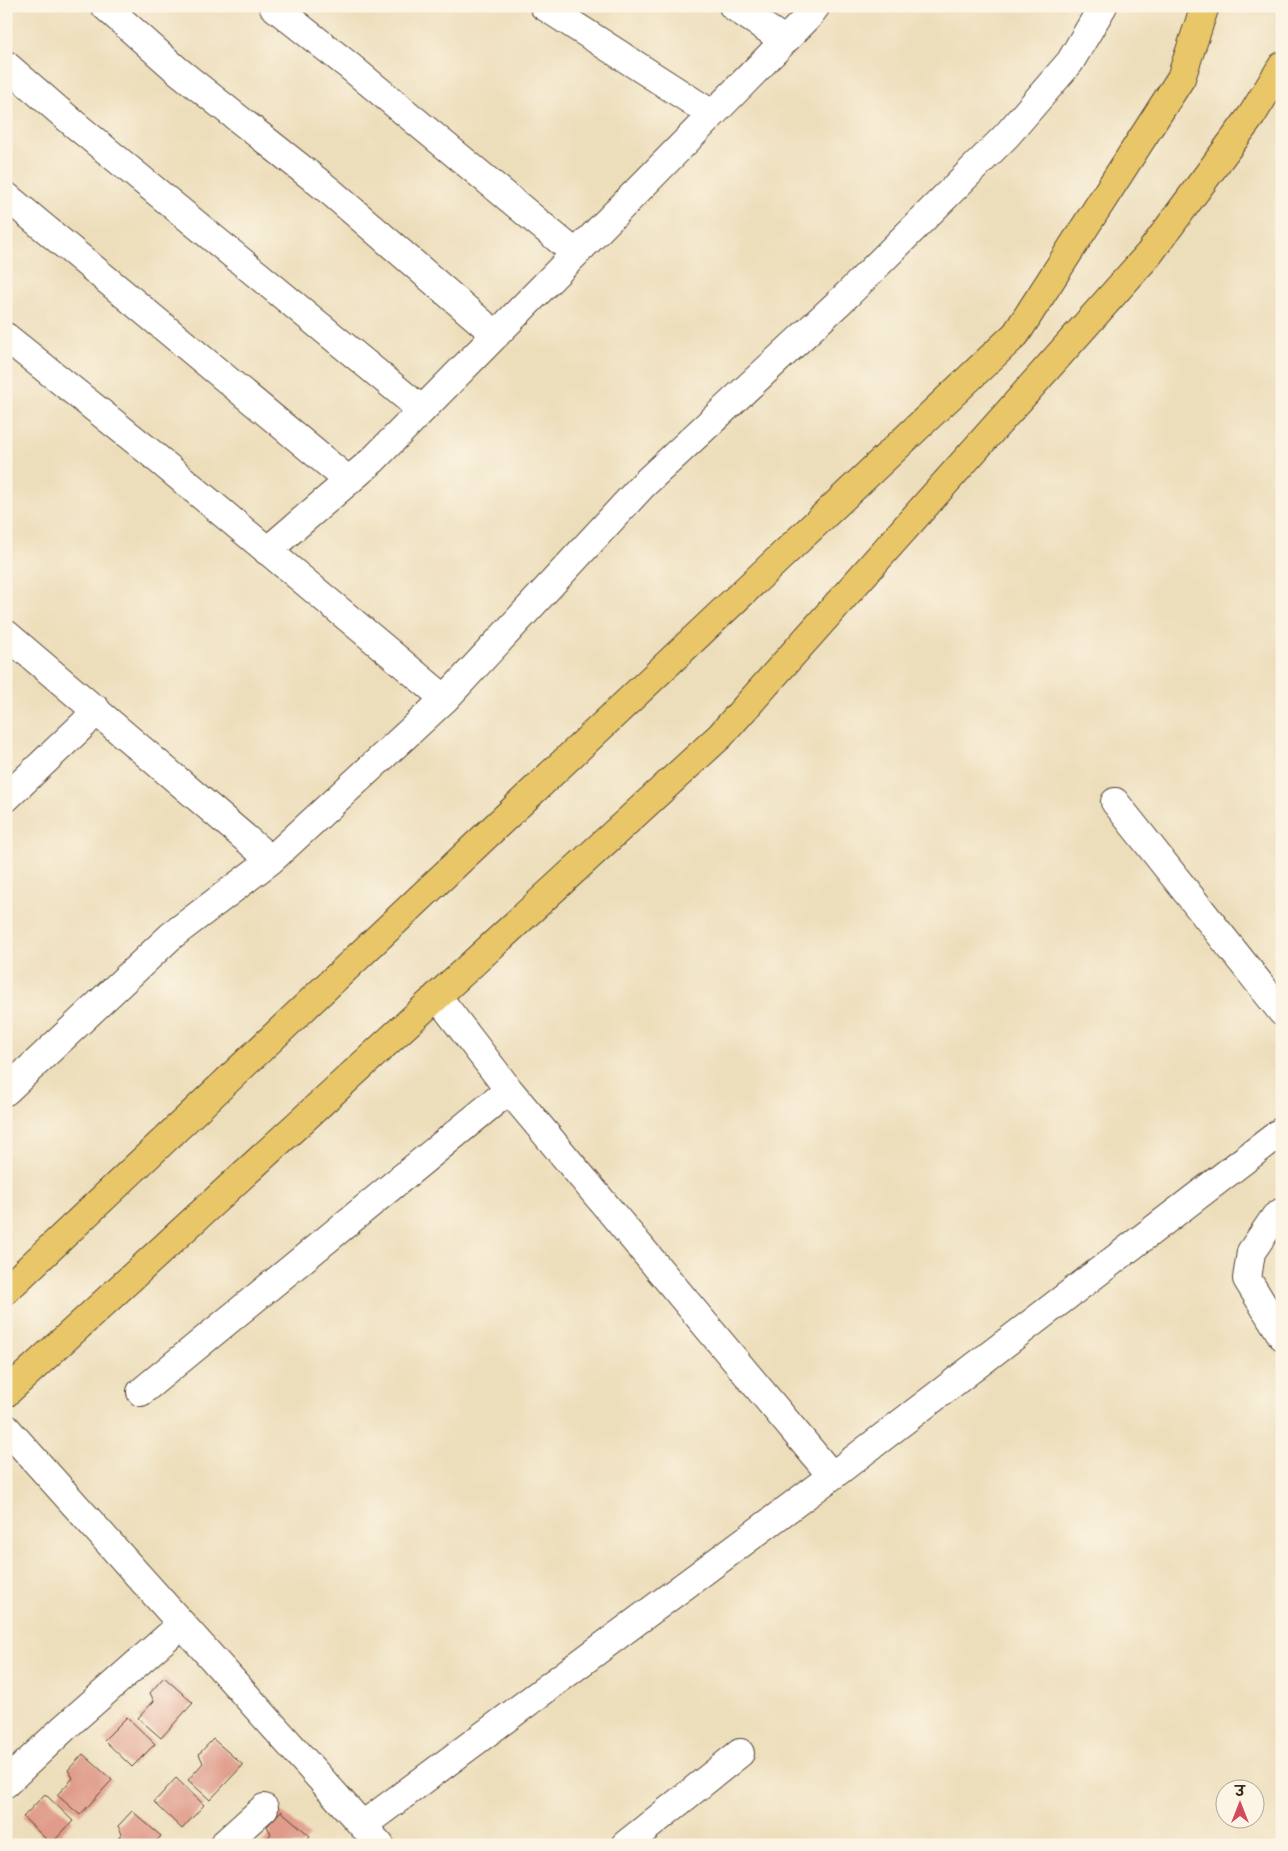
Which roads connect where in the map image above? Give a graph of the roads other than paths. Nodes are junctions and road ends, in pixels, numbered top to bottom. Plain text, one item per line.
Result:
1 (105, 6) edge
2 (273, 6) edge
3 (544, 6) edge
4 (733, 6) edge
5 (816, 6) edge
6 (1104, 6) edge
7 (1205, 6) edge
8 (784, 40) junction
9 (6, 65) edge
10 (1282, 66) edge
11 (712, 114) junction
12 (6, 196) edge
13 (575, 253) junction
14 (496, 335) junction
15 (6, 337) edge
16 (422, 410) junction
17 (349, 481) junction
18 (267, 551) junction
19 (6, 634) edge
20 (445, 699) junction
21 (96, 709) junction
22 (6, 798) edge
23 (1115, 802) dead end
24 (271, 860) junction
25 (437, 996) junction
26 (1282, 1012) edge
27 (509, 1090) junction
28 (6, 1091) edge
29 (1282, 1131) edge
30 (1282, 1212) edge
31 (6, 1290) edge
32 (1282, 1336) edge
33 (141, 1392) dead end
34 (6, 1393) edge
35 (6, 1428) edge
36 (832, 1476) junction
37 (182, 1624) junction
38 (740, 1753) dead end
39 (6, 1783) edge
40 (264, 1808) dead end
41 (372, 1835) edge
42 (223, 1845) edge
43 (625, 1845) edge

1 - 14 street
2 - 13 street
3 - 11 street
4 - 8 street
5 - 8 street
6 - 20 street
7 - 31 main road
8 - 11 street
9 - 16 street
10 - 25 main road
11 - 13 street
12 - 17 street
13 - 14 street
14 - 16 street
15 - 18 street
16 - 17 street
17 - 18 street
18 - 20 street
19 - 21 street
20 - 24 street
21 - 22 street
21 - 24 street
23 - 26 street
24 - 28 street
25 - 27 street
25 - 34 main road
27 - 33 street
27 - 36 street
29 - 36 street
30 - 32 street
35 - 37 street
36 - 41 street
37 - 39 street
37 - 41 street
38 - 43 street
40 - 42 street

